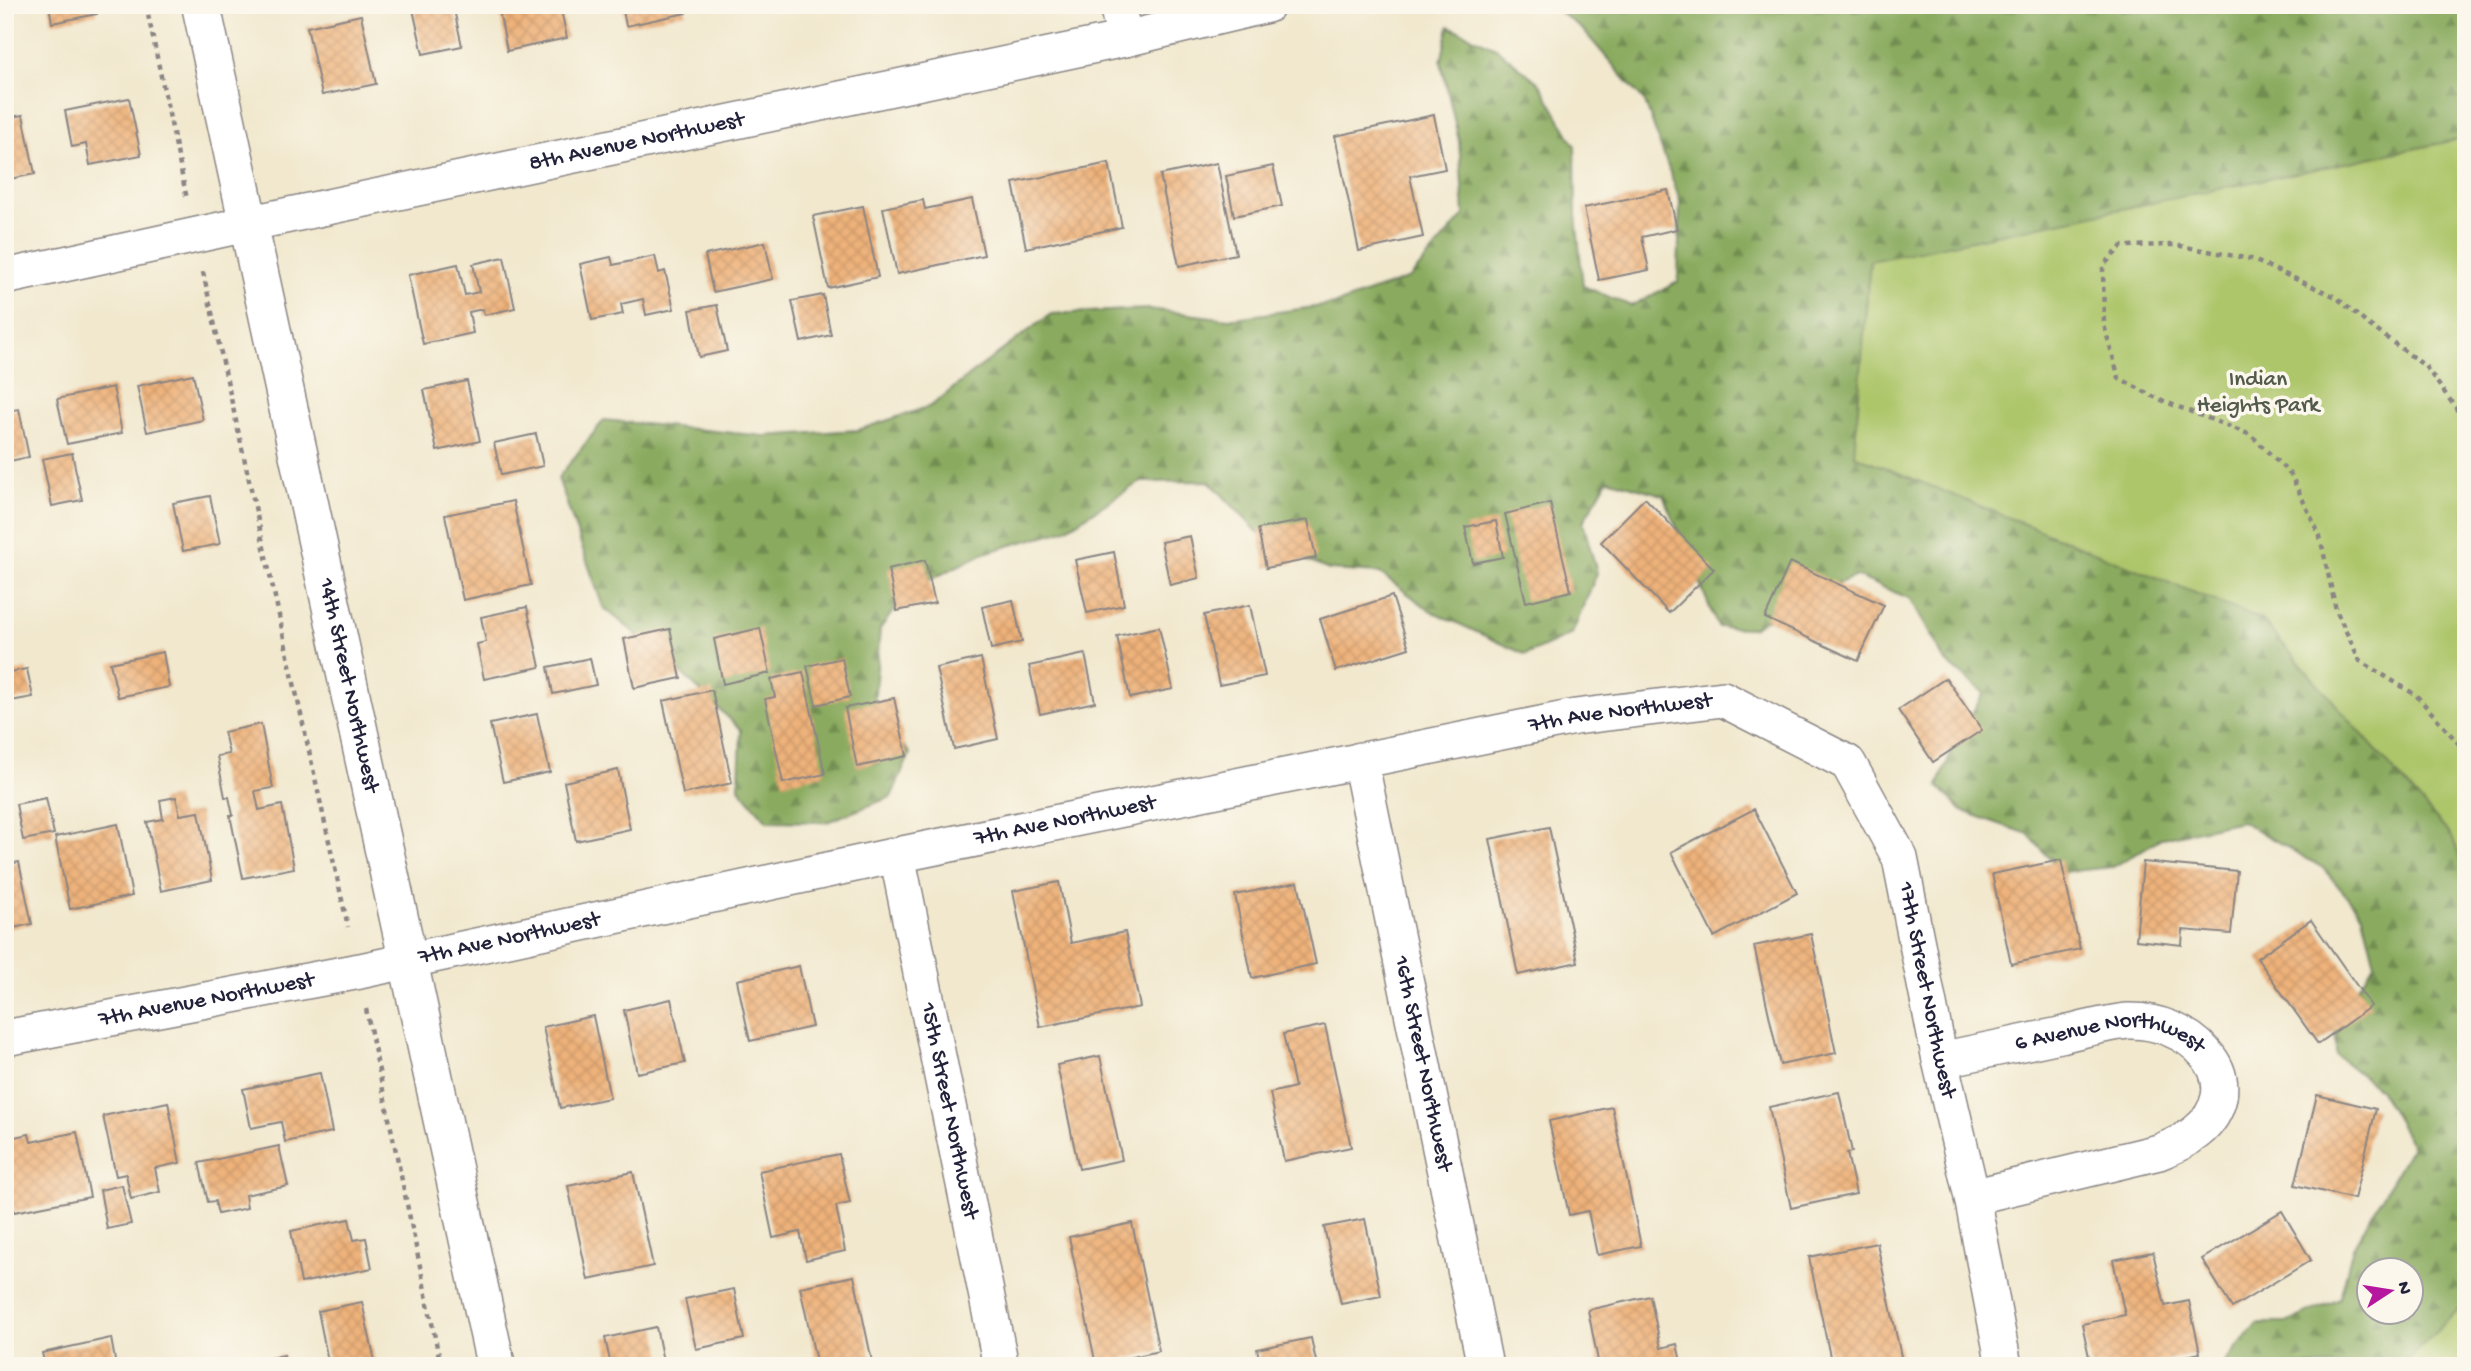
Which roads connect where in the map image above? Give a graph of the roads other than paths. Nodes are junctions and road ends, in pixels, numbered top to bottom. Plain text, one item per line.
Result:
1 (201, 5) edge
2 (1117, 5) edge
3 (1267, 5) edge
4 (1125, 39) junction
5 (247, 224) junction
6 (5, 277) edge
7 (1723, 699) joint
8 (1360, 760) junction
9 (897, 855) junction
10 (408, 960) junction
11 (5, 1038) edge
12 (1940, 1060) junction
13 (1972, 1197) junction
14 (496, 1366) edge
15 (1001, 1366) edge
16 (1485, 1366) edge
17 (2004, 1366) edge

1 - 5 street, 14th Street Northwest
2 - 4 street
3 - 4 street, 8th Avenue Northwest
4 - 5 street, 8th Avenue Northwest
5 - 6 street, 8th Avenue Northwest
5 - 10 street, 14th Street Northwest
7 - 8 street, 7th Ave Northwest
7 - 12 street, 17th Street Northwest
8 - 9 street, 7th Ave Northwest
8 - 16 street, 16th Street Northwest
9 - 10 street, 7th Ave Northwest
9 - 15 street, 15th Street Northwest
10 - 11 street, 7th Avenue Northwest
10 - 14 street, 14th Street Northwest
12 - 13 street, 17th Street Northwest
12 - 13 street, 6 Avenue Northwest
13 - 17 street, 17th Street Northwest

